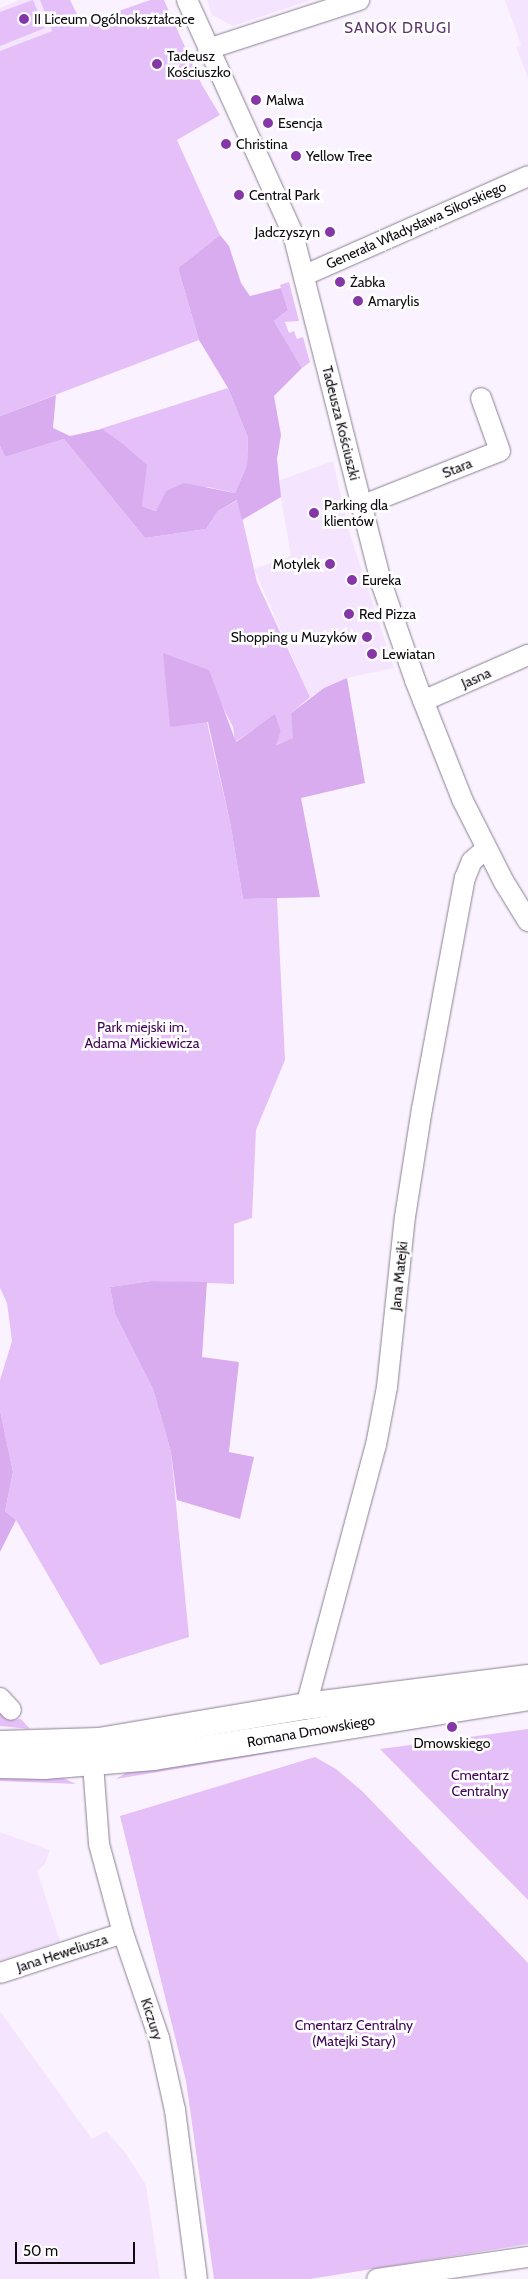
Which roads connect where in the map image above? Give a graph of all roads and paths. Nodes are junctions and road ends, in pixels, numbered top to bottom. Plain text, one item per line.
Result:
1 (187, 0) edge
2 (359, 0) edge
3 (208, 49) junction
4 (528, 176) edge
5 (305, 275) junction
6 (482, 398) dead end
7 (361, 506) junction
8 (528, 655) edge
9 (423, 702) junction
10 (486, 849) junction
11 (528, 921) edge
12 (528, 1678) edge
13 (528, 1697) edge
14 (306, 1706) junction
15 (132, 1736) junction
16 (0, 1744) edge
17 (93, 1764) junction
18 (0, 1765) edge
19 (123, 1933) junction
20 (0, 1973) edge
21 (528, 2257) edge
22 (197, 2279) edge
23 (377, 2279) edge

1 - 3 street, Tadeusza Kościuszki
2 - 3 street
3 - 5 street, Tadeusza Kościuszki
4 - 5 street, Generała Władysława Sikorskiego
5 - 7 street, Tadeusza Kościuszki
6 - 7 street, Stara
7 - 9 street, Tadeusza Kościuszki
8 - 9 street, Jasna
9 - 10 street, Tadeusza Kościuszki
10 - 11 street, Tadeusza Kościuszki
10 - 14 street, Jana Matejki
12 - 14 main road, Romana Dmowskiego
13 - 17 main road, Romana Dmowskiego
14 - 15 main road, Romana Dmowskiego
15 - 16 main road, Romana Dmowskiego
15 - 17 street, Romana Dmowskiego
17 - 18 main road, Romana Dmowskiego
17 - 19 street, Kiczury
19 - 20 street, Jana Heweliusza
19 - 22 street, Kiczury
21 - 23 street

